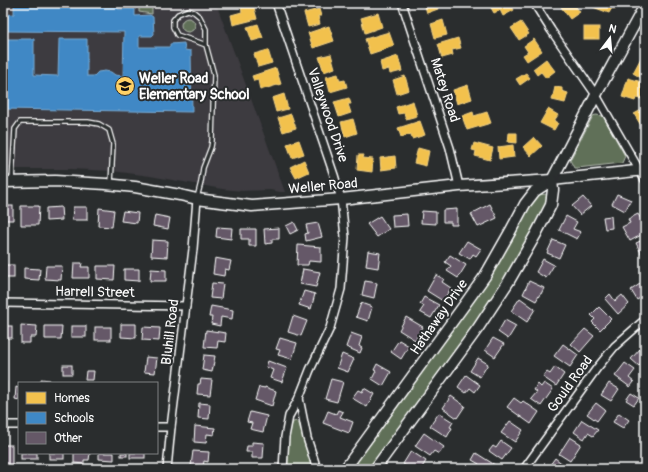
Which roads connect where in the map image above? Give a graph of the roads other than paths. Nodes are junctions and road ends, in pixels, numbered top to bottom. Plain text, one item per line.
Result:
1 (276, 3) edge
2 (402, 3) edge
3 (534, 3) edge
4 (645, 5) edge
5 (206, 45) junction
6 (596, 95) junction
7 (642, 170) edge
8 (552, 180) junction
9 (645, 180) edge
10 (8, 182) edge
11 (111, 185) junction
12 (459, 186) junction
13 (197, 199) junction
14 (341, 199) junction
15 (3, 303) edge
16 (186, 306) junction
17 (645, 320) edge
18 (299, 398) junction
19 (3, 425) edge
20 (18, 425) edge
21 (158, 427) edge
22 (171, 427) junction
23 (167, 469) edge
24 (283, 469) edge
25 (317, 469) edge
26 (345, 469) edge
27 (375, 469) edge
28 (524, 469) edge

1 - 14 street, Valleywood Drive
2 - 12 street, Matey Road
3 - 6 street
4 - 6 street, Hathaway Drive
5 - 5 lane
5 - 13 lane
6 - 7 street
6 - 8 street, Hathaway Drive
7 - 8 street, Weller Road
7 - 9 street
8 - 12 street, Weller Road
8 - 26 street, Hathaway Drive
8 - 27 street, Hathaway Drive
10 - 11 street, Weller Road
10 - 11 lane
11 - 13 street, Weller Road
12 - 14 street, Weller Road
13 - 14 street, Weller Road
13 - 16 street, Bluhill Road
14 - 18 street, Valleywood Drive
15 - 16 street, Harrell Street
16 - 22 street, Bluhill Road
17 - 28 street, Gould Road
18 - 24 street, Valleywood Drive
18 - 25 street
19 - 20 street
21 - 22 street
22 - 23 street, Bluhill Road

